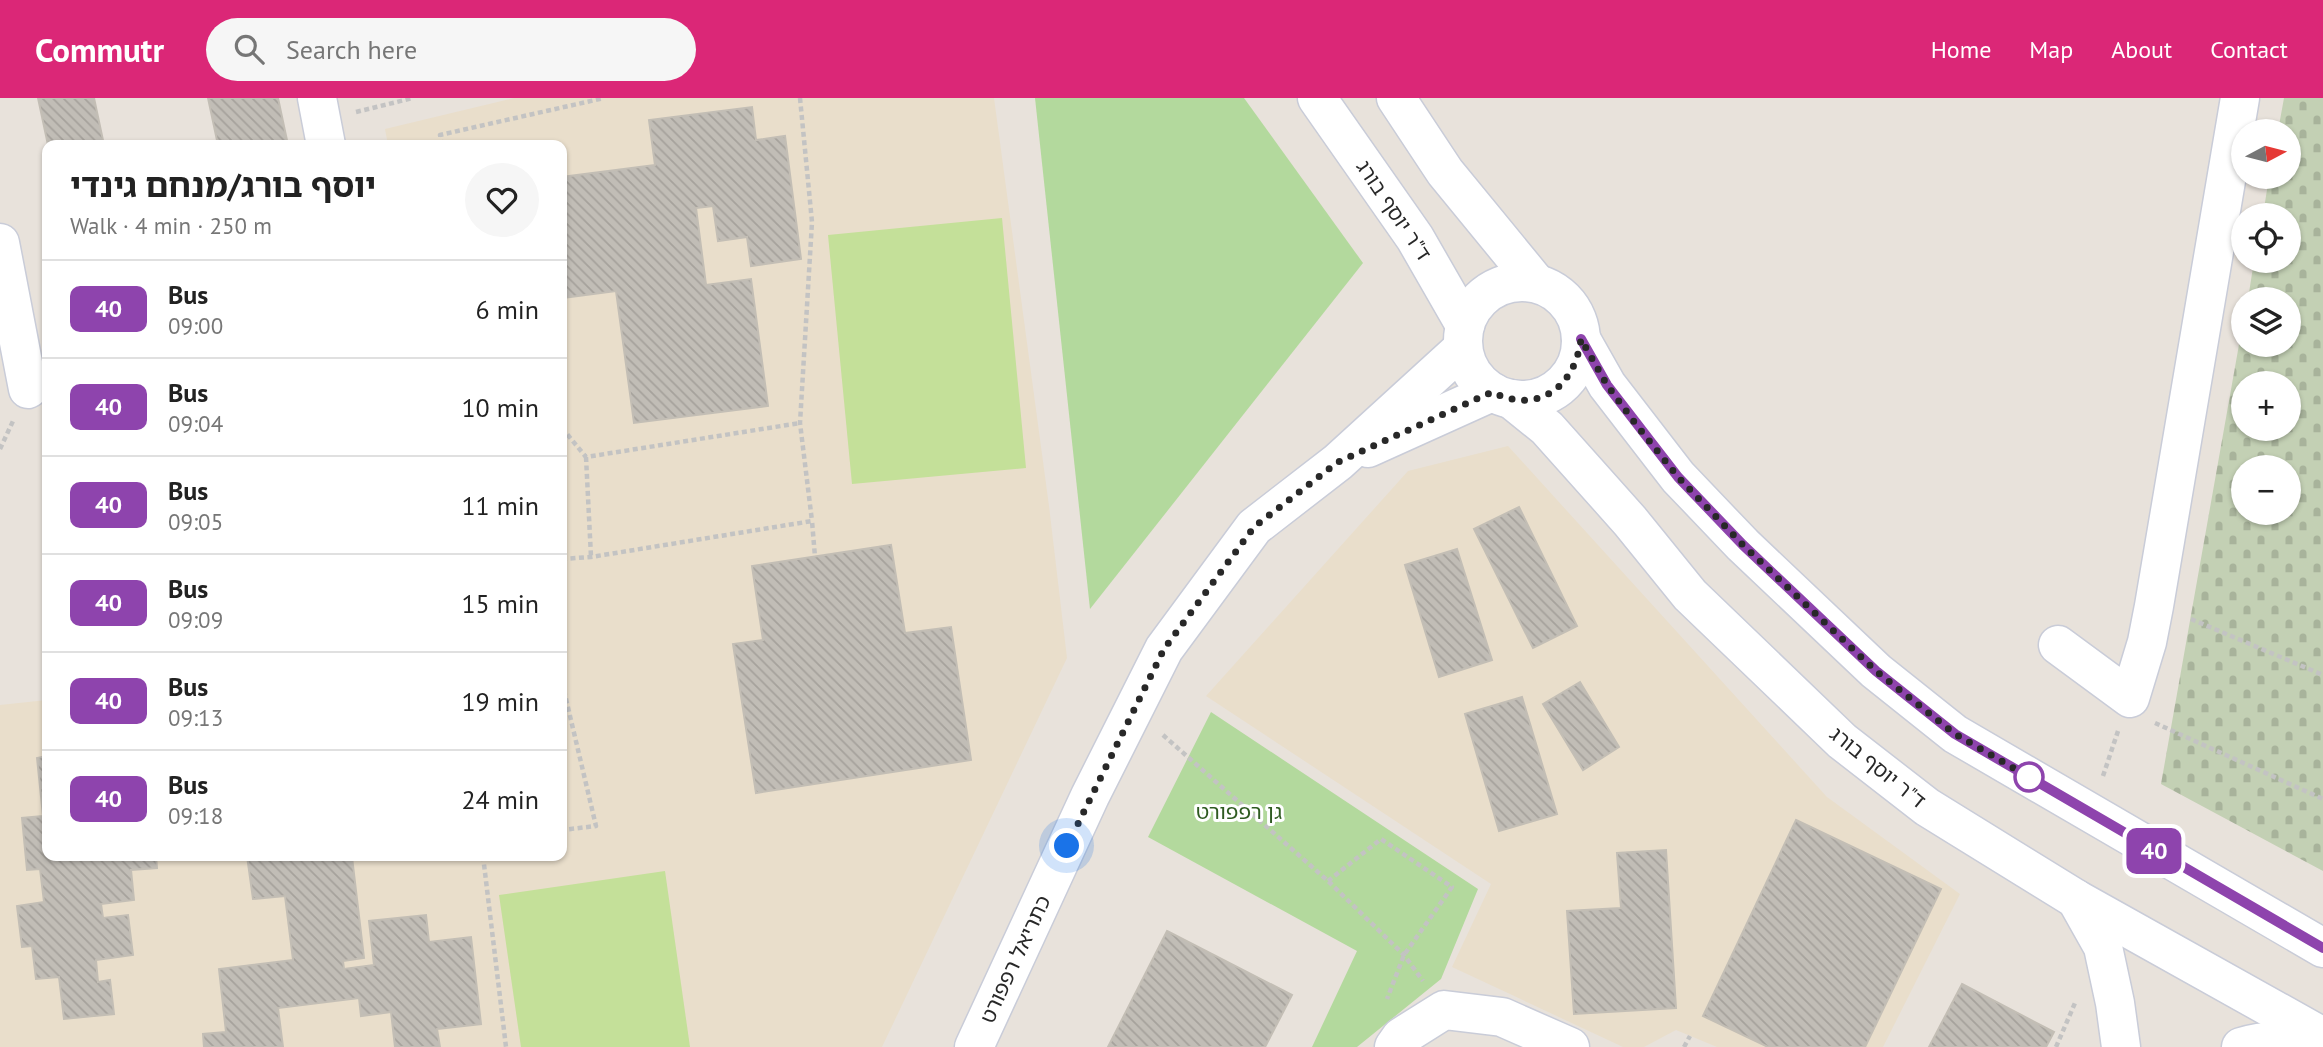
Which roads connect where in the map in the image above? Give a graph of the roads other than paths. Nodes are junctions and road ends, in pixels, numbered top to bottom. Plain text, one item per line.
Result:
1 (1317, 98) edge
2 (1396, 98) edge
3 (2241, 98) edge
4 (0, 243) edge
5 (1536, 284) junction
6 (1464, 336) junction
7 (1581, 339) junction
8 (25, 388) edge
9 (1502, 395) junction
10 (1338, 462) junction
11 (2058, 645) dead end
12 (2076, 899) junction
13 (2323, 948) edge
14 (2323, 1037) edge
15 (2323, 1045) edge
16 (974, 1047) edge
17 (1394, 1047) edge
18 (1570, 1047) edge
19 (2121, 1047) edge
20 (2241, 1047) edge

1 - 6 street, ד"ר יוסף בורג
2 - 5 street
3 - 11 street
4 - 8 street
5 - 6 street
5 - 7 street
6 - 9 street
6 - 10 street, כתריאל רפפורט
7 - 9 street
7 - 13 street
9 - 10 street, כתריאל רפפורט
9 - 12 street, ד"ר יוסף בורג
10 - 16 street, כתריאל רפפורט
12 - 14 street, ד"ר יוסף בורג
12 - 19 street
15 - 20 street
17 - 18 street

